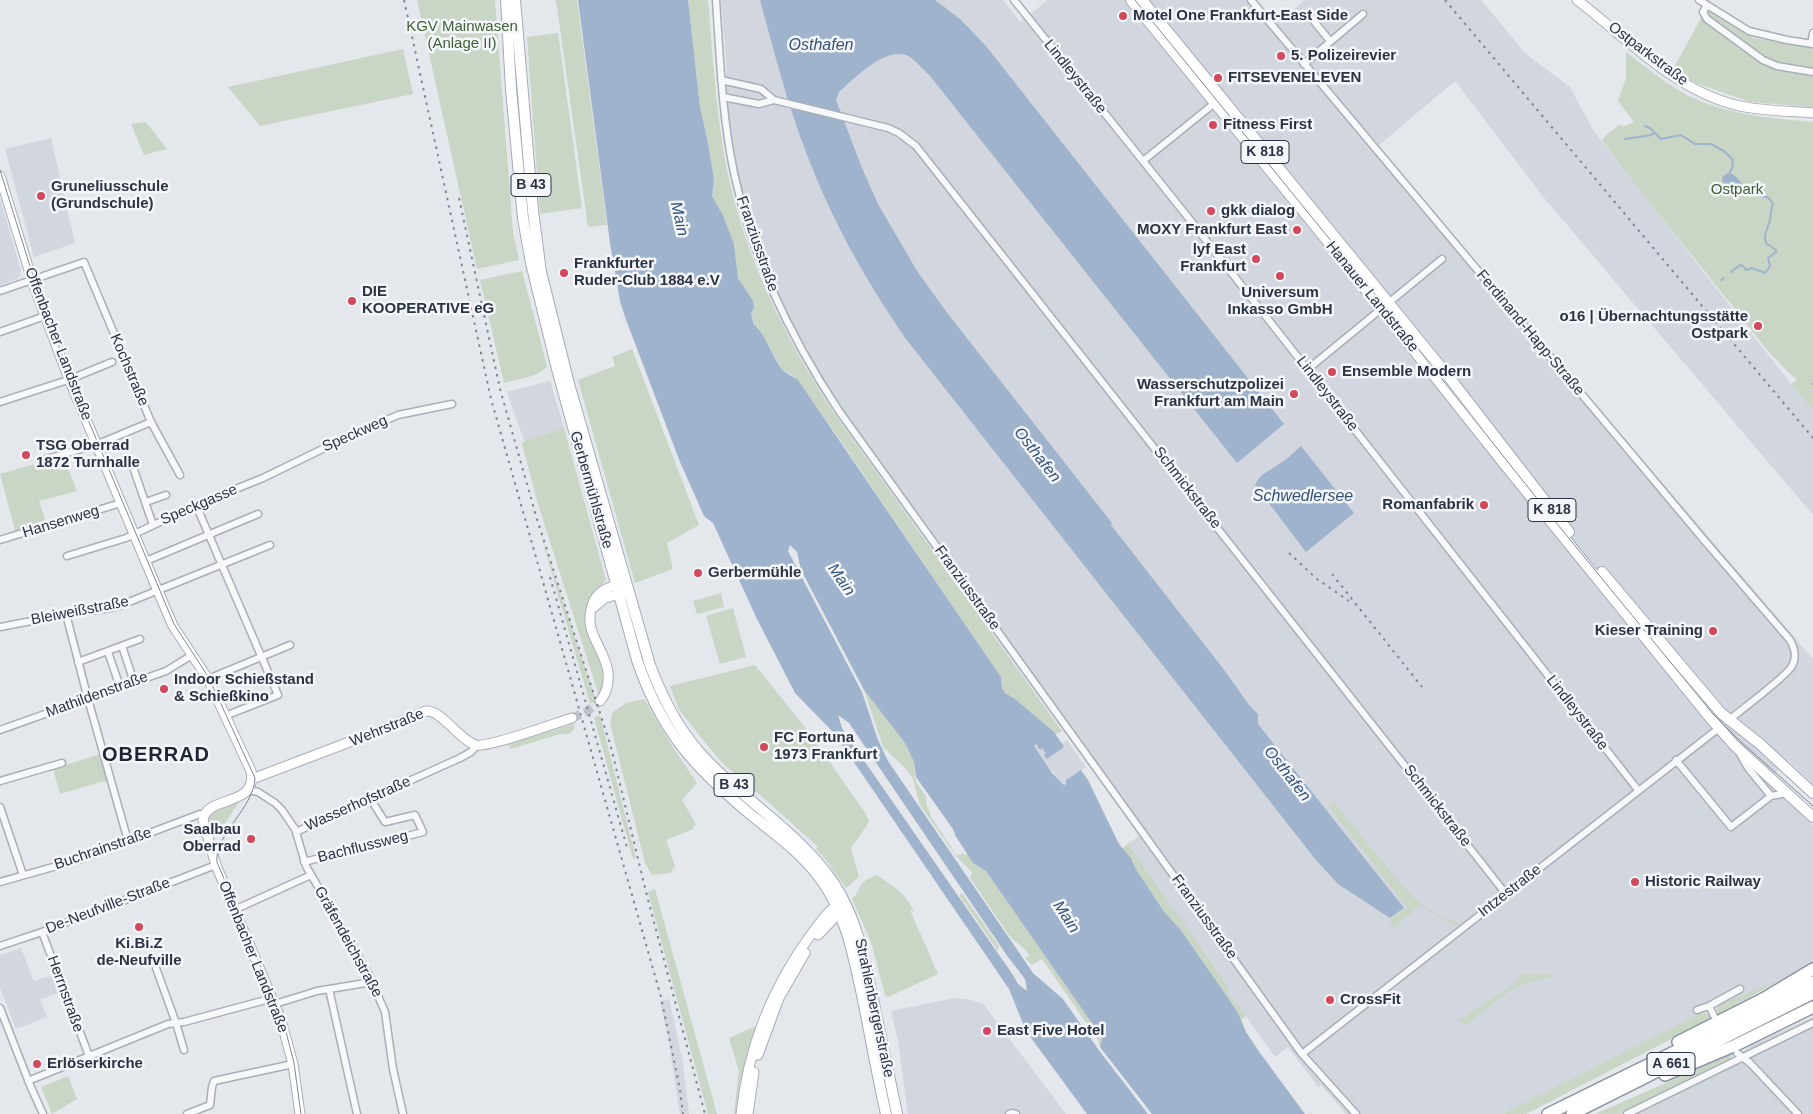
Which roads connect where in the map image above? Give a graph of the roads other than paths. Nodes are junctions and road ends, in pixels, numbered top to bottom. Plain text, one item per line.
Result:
1 (506, 0) edge
2 (515, 0) edge
3 (716, 0) edge
4 (1014, 0) edge
5 (1131, 0) edge
6 (1142, 0) edge
7 (1251, 0) edge
8 (1577, 0) edge
9 (1699, 0) edge
10 (1707, 5) junction
11 (1308, 14) dead end
12 (1363, 14) dead end
13 (1813, 33) edge
14 (1330, 42) junction
15 (1812, 44) edge
16 (1304, 64) junction
17 (1813, 72) edge
18 (724, 80) junction
19 (723, 97) junction
20 (774, 100) junction
21 (1217, 100) junction
22 (1813, 113) edge
23 (1143, 161) junction
24 (0, 176) edge
25 (1442, 259) dead end
26 (32, 280) junction
27 (0, 291) edge
28 (1385, 305) junction
29 (45, 316) junction
30 (0, 332) edge
31 (112, 362) dead end
32 (561, 368) junction
33 (1308, 369) junction
34 (69, 379) junction
35 (0, 402) edge
36 (452, 404) dead end
37 (151, 422) junction
38 (96, 444) junction
39 (40, 461) dead end
40 (133, 467) dead end
41 (180, 475) dead end
42 (263, 478) joint
43 (166, 495) dead end
44 (146, 502) junction
45 (121, 503) junction
46 (196, 505) junction
47 (258, 514) dead end
48 (153, 525) junction
49 (135, 534) junction
50 (209, 535) junction
51 (0, 540) edge
52 (270, 546) dead end
53 (67, 556) dead end
54 (146, 561) junction
55 (222, 565) junction
56 (158, 591) junction
57 (622, 591) junction
58 (66, 614) junction
59 (0, 627) edge
60 (140, 639) dead end
61 (122, 646) junction
62 (290, 646) dead end
63 (108, 652) junction
64 (192, 655) junction
65 (262, 656) junction
66 (78, 662) junction
67 (208, 679) junction
68 (134, 682) junction
69 (120, 687) junction
70 (88, 699) junction
71 (600, 701) tunnel mouth
72 (225, 716) junction
73 (572, 718) tunnel mouth
74 (1729, 720) junction
75 (1719, 728) junction
76 (0, 730) edge
77 (477, 745) junction
78 (1734, 745) junction
79 (1676, 760) junction
80 (62, 763) dead end
81 (252, 779) junction
82 (0, 780) edge
83 (248, 790) junction
84 (1638, 790) junction
85 (1787, 793) junction
86 (1813, 793) edge
87 (1771, 796) junction
88 (370, 798) junction
89 (0, 807) edge
90 (204, 815) junction
91 (1813, 817) edge
92 (296, 832) junction
93 (128, 841) junction
94 (215, 862) junction
95 (304, 862) junction
96 (23, 875) junction
97 (311, 875) junction
98 (0, 882) edge
99 (1506, 894) junction
100 (841, 907) junction
101 (234, 910) junction
102 (42, 932) junction
103 (0, 946) edge
104 (156, 968) dead end
105 (1813, 969) edge
106 (372, 982) junction
107 (1813, 982) edge
108 (329, 989) junction
109 (1740, 989) dead end
110 (1813, 993) edge
111 (274, 1001) junction
112 (1709, 1006) junction
113 (1813, 1007) edge
114 (0, 1008) edge
115 (1697, 1010) dead end
116 (1714, 1016) dead end
117 (176, 1023) junction
118 (1813, 1023) edge
119 (184, 1050) dead end
120 (1302, 1054) junction
121 (1740, 1055) junction
122 (89, 1056) junction
123 (293, 1064) junction
124 (1633, 1071) junction
125 (28, 1081) junction
126 (1596, 1102) junction
127 (43, 1114) edge
128 (187, 1114) edge
129 (300, 1114) edge
130 (357, 1114) edge
131 (402, 1114) edge
132 (741, 1114) edge
133 (748, 1114) edge
134 (886, 1114) edge
135 (897, 1114) edge
136 (1009, 1114) edge
137 (1016, 1114) edge
138 (1356, 1114) edge
139 (1548, 1114) edge
140 (1572, 1114) edge
141 (1627, 1114) edge
142 (1798, 1114) edge

1 - 32 main road, Gerbermühlstraße / B 43
2 - 32 main road, Gerbermühlstraße / B 43
3 - 18 street, Franziusstraße
4 - 23 street, Lindleystraße
5 - 21 main road, Hanauer Landstraße / K 818
6 - 21 main road, Hanauer Landstraße / K 818
7 - 16 street, Ferdinand-Happ-Straße
8 - 22 main road, Ostparkstraße
9 - 10 street
10 - 15 street
10 - 17 street
11 - 14 street
12 - 14 street
13 - 15 street
14 - 16 street
16 - 74 street, Ferdinand-Happ-Straße
18 - 19 street, Franziusstraße
18 - 20 street
19 - 20 street
19 - 120 street, Franziusstraße
20 - 99 street, Schmickstraße
21 - 23 street
21 - 28 main road, Hanauer Landstraße / K 818
23 - 33 street, Lindleystraße
24 - 26 main road, Offenbacher Landstraße
25 - 28 street
26 - 27 street
26 - 29 main road, Offenbacher Landstraße
26 - 37 street, Kochstraße
28 - 33 street
28 - 74 main road, Hanauer Landstraße / K 818
28 - 75 main road, Hanauer Landstraße / K 818
29 - 30 street
29 - 34 main road, Offenbacher Landstraße
31 - 34 street
32 - 57 main road, Gerbermühlstraße / B 43
33 - 84 street, Lindleystraße
34 - 35 street
34 - 38 main road, Offenbacher Landstraße
36 - 42 street, Speckweg
37 - 38 street
37 - 41 street, Kochstraße
38 - 39 street
38 - 45 main road, Offenbacher Landstraße
40 - 44 street
42 - 46 street, Speckgasse
43 - 44 street
44 - 48 street
45 - 49 main road, Offenbacher Landstraße
45 - 51 street, Hansenweg
46 - 48 street, Speckgasse
46 - 50 street
47 - 50 street
48 - 49 street, Speckgasse
49 - 53 street, Speckgasse
49 - 54 main road, Offenbacher Landstraße
50 - 54 street
50 - 55 street
52 - 55 street, Bleiweißstraße
54 - 56 main road, Offenbacher Landstraße
55 - 56 street, Bleiweißstraße
55 - 65 street
56 - 58 street, Bleiweißstraße
56 - 64 main road, Offenbacher Landstraße
57 - 71 main road
57 - 100 main road, Gerbermühlstraße / B 43
58 - 59 street, Bleiweißstraße
58 - 66 street
60 - 61 street
61 - 63 street
61 - 68 street
62 - 65 street
63 - 66 street
63 - 69 street
64 - 67 main road, Offenbacher Landstraße
64 - 68 street, Mathildenstraße
65 - 67 street
65 - 72 street
66 - 70 street
67 - 72 main road, Offenbacher Landstraße
68 - 69 street, Mathildenstraße
69 - 70 street, Mathildenstraße
70 - 76 street, Mathildenstraße
70 - 93 street
72 - 81 main road, Offenbacher Landstraße
73 - 77 main road
74 - 75 main road
74 - 86 main road, Hanauer Landstraße / K 818
75 - 78 main road, Hanauer Landstraße / K 818
75 - 79 street, Intzestraße
77 - 81 main road, Wehrstraße
77 - 88 street, Wasserhofstraße
78 - 85 main road, Hanauer Landstraße / K 818
78 - 87 street
79 - 84 street, Intzestraße
79 - 87 street
80 - 82 street
81 - 83 main road
83 - 90 main road
83 - 92 street, Wasserhofstraße
84 - 99 street, Intzestraße
85 - 87 street
85 - 91 main road, Hanauer Landstraße / K 818
88 - 92 street, Wasserhofstraße
88 - 95 street, Bachflussweg
89 - 96 street
90 - 93 street, Buchrainstraße
90 - 94 main road, Offenbacher Landstraße
92 - 95 street, Gräfendeichstraße
93 - 96 street, Buchrainstraße
94 - 101 main road, Offenbacher Landstraße
94 - 102 street, De-Neufville-Straße
95 - 97 street, Gräfendeichstraße
96 - 98 street, Buchrainstraße
97 - 101 street
97 - 106 street, Gräfendeichstraße
99 - 120 street, Intzestraße
100 - 132 main road
100 - 133 main road
100 - 134 main road, Strahlenbergerstraße / B 43
100 - 135 main road, Strahlenbergerstraße / B 43
101 - 111 main road, Offenbacher Landstraße
102 - 103 street, De-Neufville-Straße
102 - 122 street, Herrnstraße
104 - 117 street
105 - 124 highway
106 - 108 street
106 - 131 street, Gräfendeichstraße
107 - 124 highway, A 661
108 - 111 street
108 - 130 street
109 - 112 street
110 - 126 highway, A 661
111 - 117 street
111 - 123 main road, Offenbacher Landstraße
112 - 115 street
112 - 116 street
113 - 126 highway
114 - 125 street
117 - 119 street
117 - 122 street
118 - 121 street
120 - 138 street, Franziusstraße
121 - 141 street
121 - 142 street
122 - 125 street
123 - 128 street
123 - 129 main road, Offenbacher Landstraße
124 - 139 highway, A 661
125 - 127 street
126 - 140 highway, A 661
136 - 137 street

